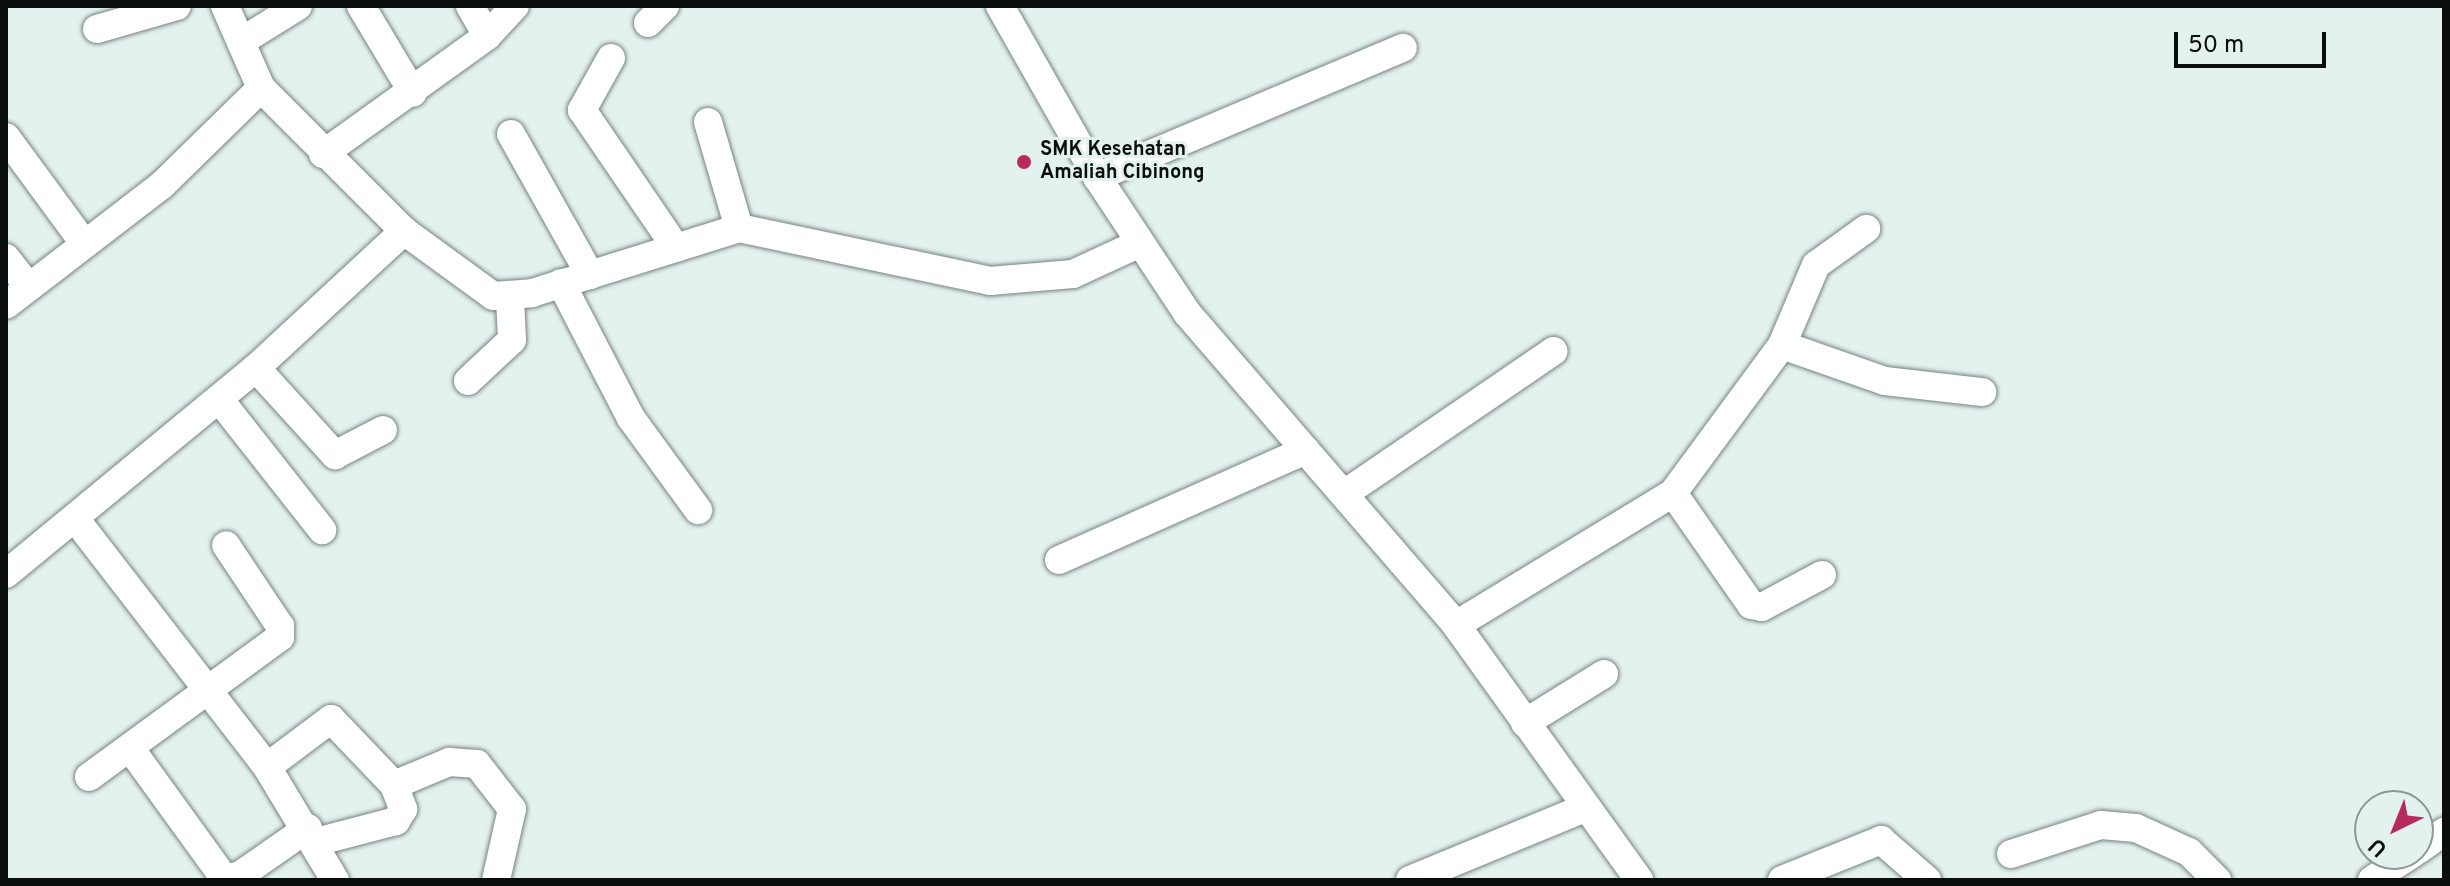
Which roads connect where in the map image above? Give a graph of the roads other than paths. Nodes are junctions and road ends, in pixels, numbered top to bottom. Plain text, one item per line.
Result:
1 (177, 6) edge
2 (225, 6) edge
3 (298, 6) edge
4 (361, 6) edge
5 (470, 6) edge
6 (515, 6) edge
7 (1000, 6) edge
8 (97, 29) dead end
9 (487, 36) junction
10 (242, 41) junction
11 (1403, 48) dead end
12 (611, 58) dead end
13 (261, 88) junction
14 (413, 93) junction
15 (708, 122) dead end
16 (511, 134) dead end
17 (6, 137) edge
18 (323, 154) junction
19 (1097, 177) junction
20 (739, 228) junction
21 (1866, 229) dead end
22 (404, 231) junction
23 (83, 242) junction
24 (1140, 243) junction
25 (676, 248) junction
26 (6, 258) edge
27 (590, 275) junction
28 (561, 283) junction
29 (28, 286) junction
30 (510, 297) junction
31 (6, 305) edge
32 (1782, 345) junction
33 (1554, 351) dead end
34 (256, 368) junction
35 (468, 381) dead end
36 (1982, 392) dead end
37 (219, 399) junction
38 (383, 430) dead end
39 (1306, 450) junction
40 (158, 473) dead end
41 (1347, 492) junction
42 (1673, 493) junction
43 (698, 510) dead end
44 (80, 525) junction
45 (322, 530) dead end
46 (226, 545) dead end
47 (1059, 560) dead end
48 (6, 574) edge
49 (1822, 575) dead end
50 (1456, 625) junction
51 (1604, 674) dead end
52 (210, 694) junction
53 (1525, 723) junction
54 (130, 748) junction
55 (267, 767) junction
56 (89, 777) dead end
57 (394, 785) junction
58 (1585, 808) junction
59 (312, 835) junction
60 (2011, 854) dead end
61 (335, 880) edge
62 (496, 880) edge
63 (1410, 880) edge
64 (1639, 880) edge
65 (1782, 880) edge
66 (1927, 880) edge
67 (2217, 880) edge

1 - 8 street
2 - 10 street
3 - 10 street
4 - 14 street
5 - 9 street
6 - 9 street
7 - 19 street
9 - 14 street
10 - 13 street
11 - 19 street
12 - 25 street
13 - 18 street
13 - 23 street
14 - 18 street
15 - 20 street
16 - 27 street
17 - 23 street
18 - 22 street
19 - 24 street
20 - 24 street
20 - 25 street
21 - 32 street
22 - 30 street
22 - 34 street
23 - 29 street
24 - 39 street
25 - 27 street
26 - 29 street
27 - 28 street
28 - 30 street
28 - 43 street
29 - 31 street
30 - 35 street
32 - 36 street
32 - 42 street
33 - 41 street
34 - 37 street
34 - 38 street
37 - 44 street
37 - 45 street
39 - 41 street
39 - 47 street
40 - 44 street
41 - 50 street
42 - 49 street
42 - 50 street
44 - 48 street
44 - 52 street
46 - 52 street
50 - 53 street
51 - 53 street
52 - 54 street
52 - 55 street
53 - 58 street
54 - 56 street
54 - 59 street
55 - 57 street
55 - 59 street
57 - 59 street
57 - 62 street
58 - 63 street
58 - 64 street
59 - 61 street
60 - 67 street
65 - 66 street

